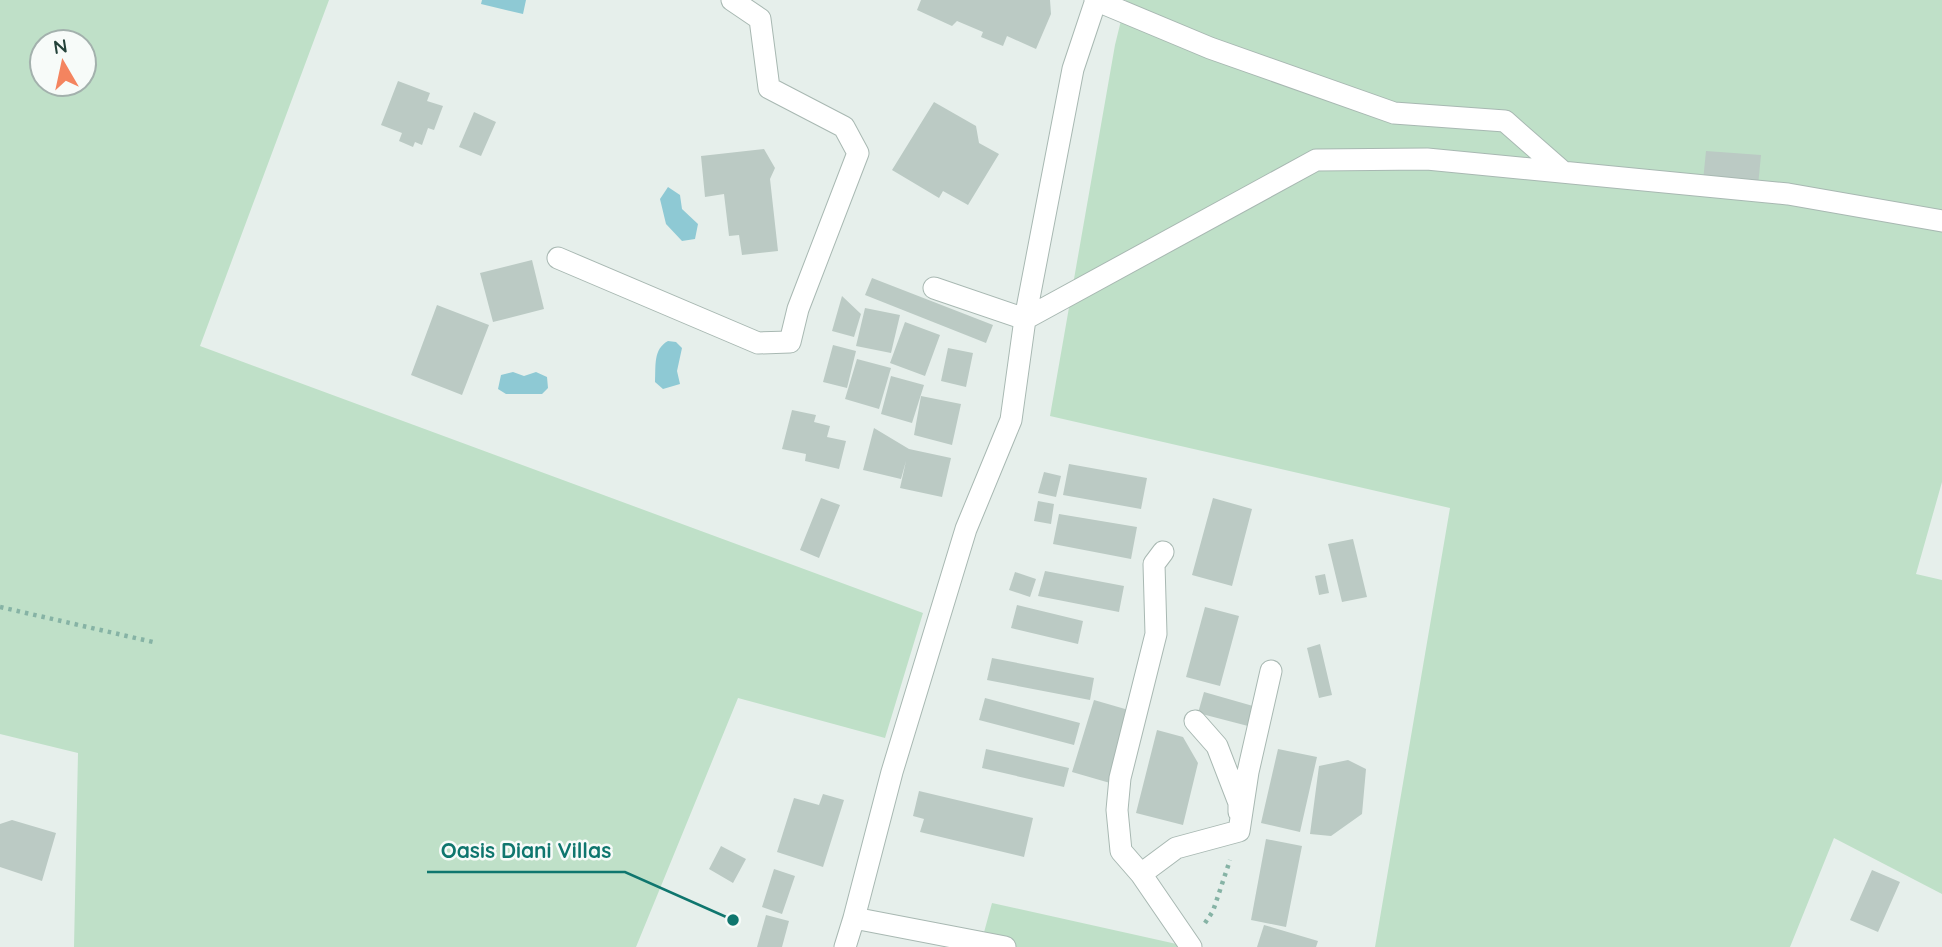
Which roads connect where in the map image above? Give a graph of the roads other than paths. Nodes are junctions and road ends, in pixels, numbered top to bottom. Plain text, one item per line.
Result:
1 (732, 0) edge
2 (1096, 0) edge
3 (1563, 172) junction
4 (1942, 221) edge
5 (558, 258) dead end
6 (934, 288) dead end
7 (1025, 319) junction
8 (1163, 552) dead end
9 (1272, 671) dead end
10 (1195, 721) dead end
11 (1239, 831) junction
12 (1141, 874) junction
13 (854, 918) junction
14 (1191, 946) edge
15 (845, 947) edge
16 (1005, 947) edge

1 - 5 street
2 - 3 street
2 - 7 street
3 - 4 street
3 - 7 street
6 - 7 street
7 - 13 street
8 - 12 street
9 - 11 street
10 - 11 street
11 - 12 street
12 - 14 street
13 - 15 street
13 - 16 street

